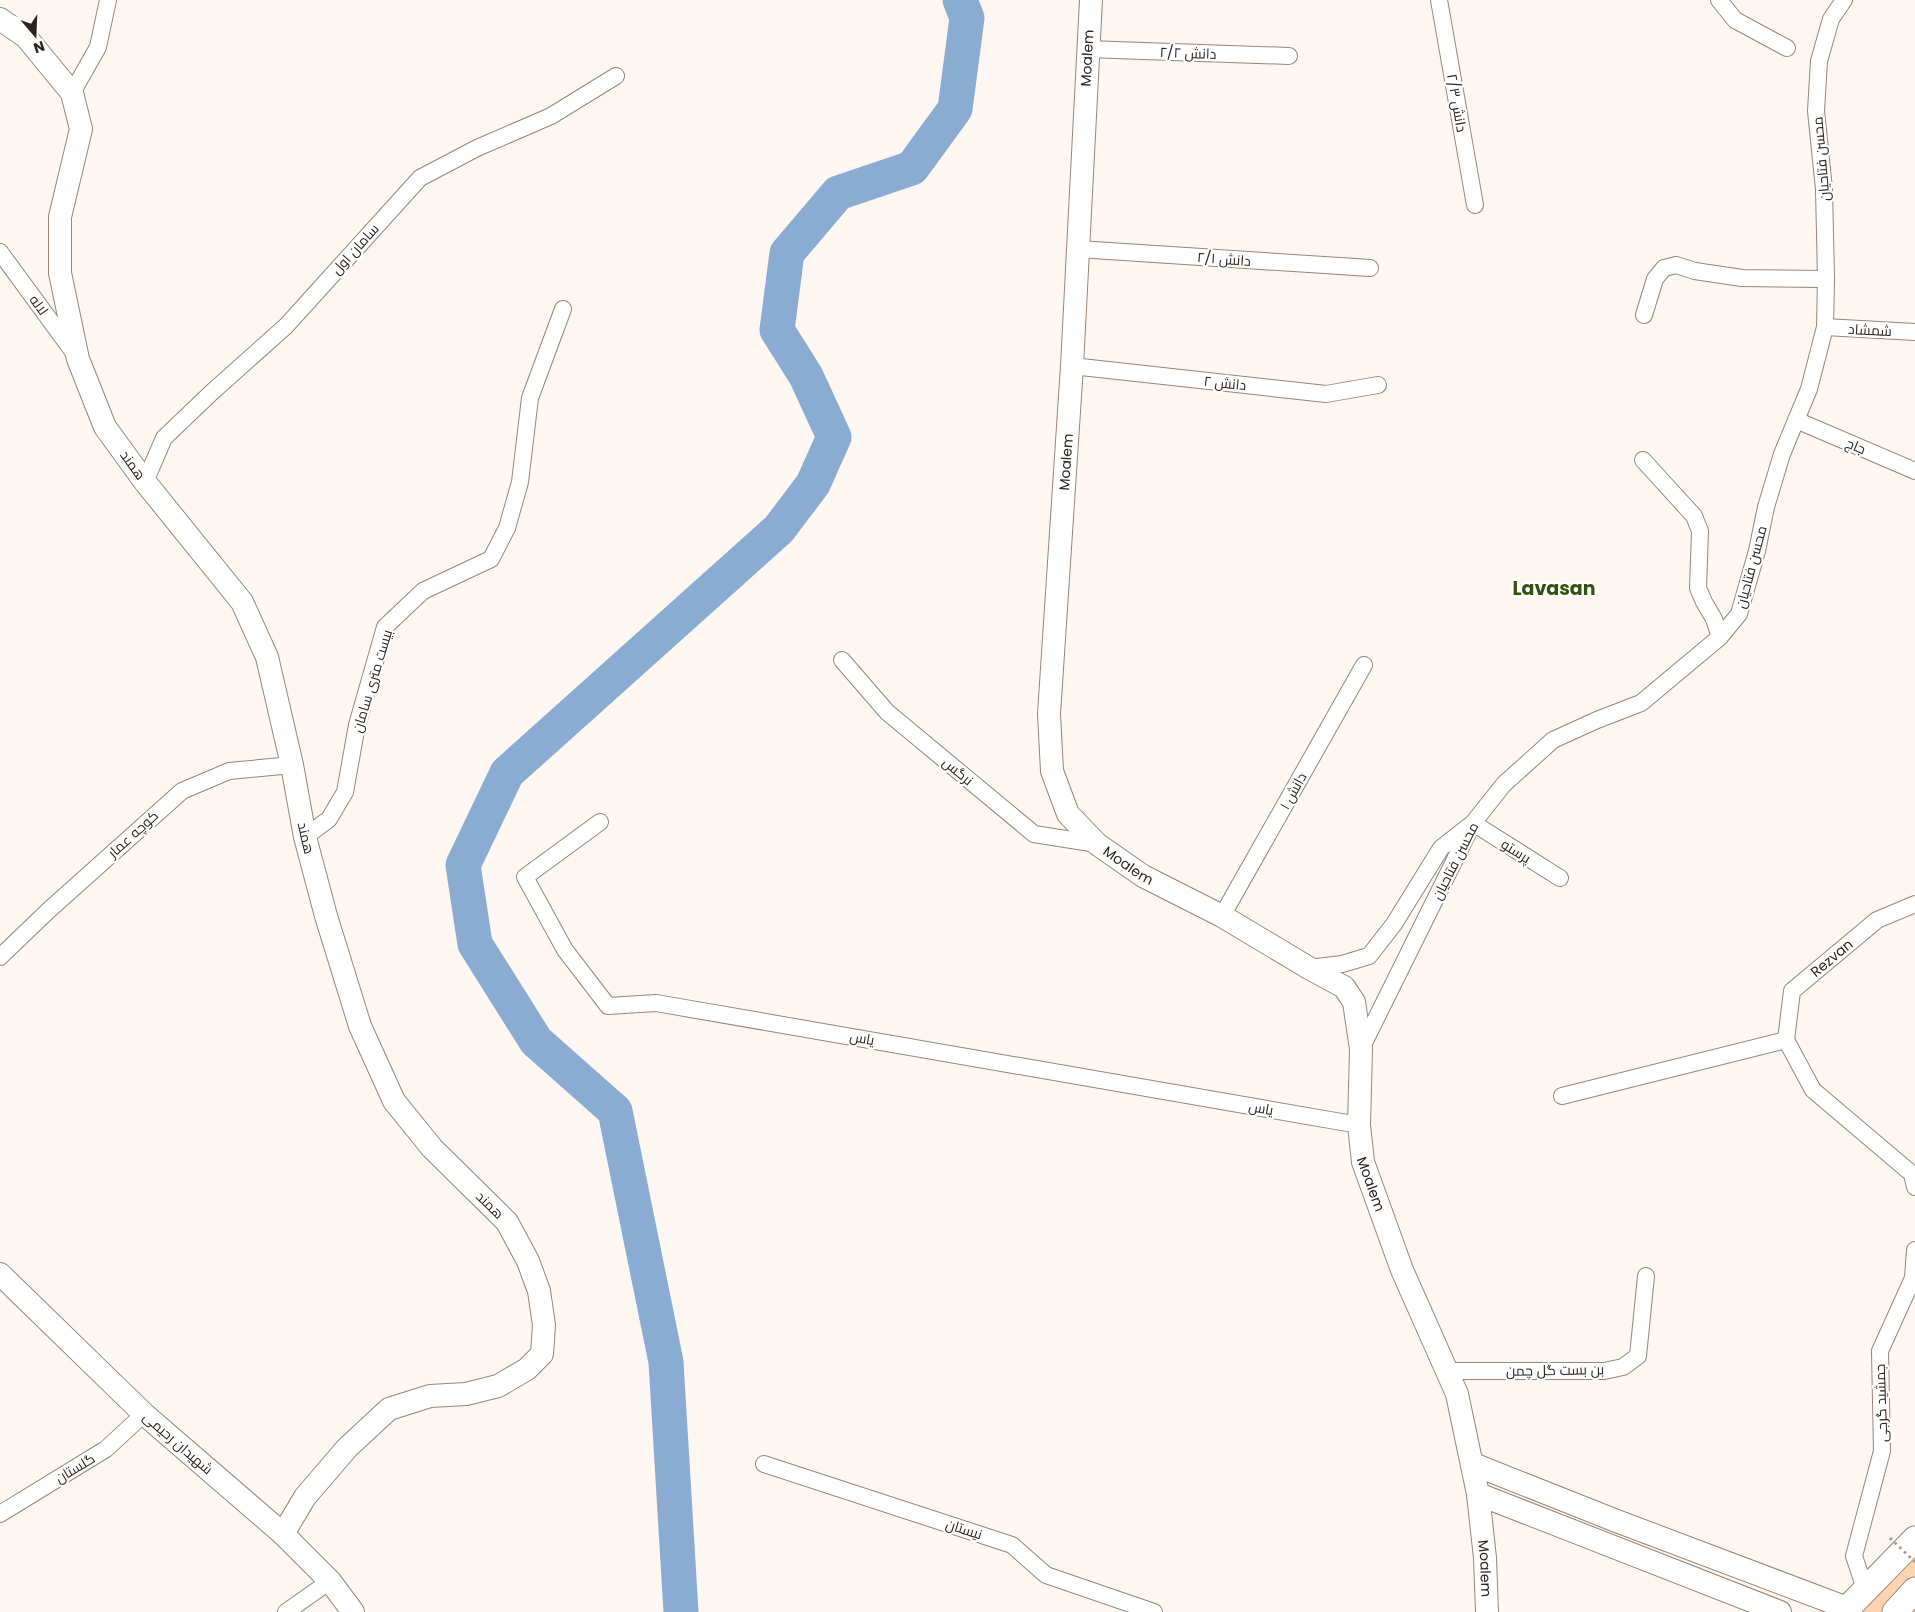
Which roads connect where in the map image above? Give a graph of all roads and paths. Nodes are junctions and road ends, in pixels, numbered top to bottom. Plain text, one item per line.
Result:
1 (108, 0) edge
2 (1091, 0) edge
3 (1439, 0) edge
4 (1719, 0) edge
5 (1844, 0) edge
6 (0, 19) edge
7 (1787, 48) dead end
8 (1088, 49) junction
9 (1289, 56) dead end
10 (616, 76) dead end
11 (72, 93) junction
12 (1475, 206) dead end
13 (1078, 250) junction
14 (0, 252) edge
15 (1370, 268) dead end
16 (1826, 279) junction
17 (563, 309) dead end
18 (1644, 315) dead end
19 (1824, 327) junction
20 (1915, 332) edge
21 (78, 359) junction
22 (1072, 366) junction
23 (1378, 385) dead end
24 (1796, 420) junction
25 (1643, 460) dead end
26 (1915, 471) edge
27 (145, 482) junction
28 (1720, 637) junction
29 (842, 660) dead end
30 (1364, 665) dead end
31 (292, 765) junction
32 (600, 822) dead end
33 (1473, 823) junction
34 (305, 837) junction
35 (1097, 844) junction
36 (1560, 878) dead end
37 (1915, 904) edge
38 (1222, 916) junction
39 (0, 957) edge
40 (1309, 968) junction
41 (1786, 1040) junction
42 (1361, 1049) junction
43 (1562, 1096) dead end
44 (1359, 1125) junction
45 (1915, 1187) edge
46 (1915, 1250) edge
47 (0, 1274) edge
48 (1646, 1276) dead end
49 (1448, 1371) junction
50 (144, 1414) junction
51 (764, 1464) dead end
52 (1473, 1464) junction
53 (1478, 1494) junction
54 (0, 1514) edge
55 (283, 1534) junction
56 (1890, 1538) dead end
57 (1915, 1539) edge
58 (1915, 1562) edge
59 (330, 1581) junction
60 (1865, 1589) junction
61 (1915, 1590) edge
62 (1845, 1610) edge
63 (1896, 1611) edge
64 (286, 1612) edge
65 (353, 1612) edge
66 (1154, 1612) edge
67 (1487, 1612) edge
68 (1780, 1612) edge

1 - 11 street
2 - 8 main road, Moalem
3 - 12 street, دانش ۲/۳
4 - 7 street
5 - 16 street, محسن فتاحیان
6 - 11 main road, همند
8 - 9 street, دانش ۲/۲
8 - 13 main road, Moalem
10 - 27 street, سامان اول
11 - 21 main road, همند
13 - 15 street, دانش ۲/۱
13 - 22 main road, Moalem
14 - 21 street, لاله
16 - 18 street
16 - 19 street, محسن فتاحیان
17 - 34 street, بیست متری سامان
19 - 20 street, شمشاد
19 - 24 street, محسن فتاحیان
21 - 27 main road, همند
22 - 23 street, دانش ۲
22 - 35 main road, Moalem
24 - 26 street, جاج
24 - 28 street, محسن فتاحیان
25 - 28 street
27 - 31 main road, همند
28 - 33 street, محسن فتاحیان
29 - 35 street, نرگس
30 - 38 street, دانش ۱
31 - 34 main road, همند
31 - 39 street, کوچه عمار
32 - 44 street, یاس
33 - 36 street, پرستو
33 - 40 street
33 - 42 street, محسن فتاحیان
34 - 55 main road, همند
35 - 38 main road, Moalem
37 - 41 street, Rezvan
38 - 40 main road, Moalem
40 - 42 main road, Moalem
41 - 43 street
41 - 45 street
42 - 44 main road, Moalem
44 - 49 main road, Moalem
46 - 60 street, جمشید گرجی
47 - 50 main road, شهیدان رحیمی
48 - 49 street, بن بست گل چمن
49 - 52 main road, Moalem
50 - 54 street, گلستان
50 - 55 main road, شهیدان رحیمی
51 - 66 street, نیستان
52 - 53 main road, Moalem
52 - 62 main road
53 - 67 main road, Moalem
53 - 68 main road
55 - 59 main road, شهیدان رحیمی
56 - 58 path, bridge
57 - 60 main road
59 - 64 street
59 - 65 main road, شهیدان رحیمی
60 - 62 main road
61 - 63 main road

